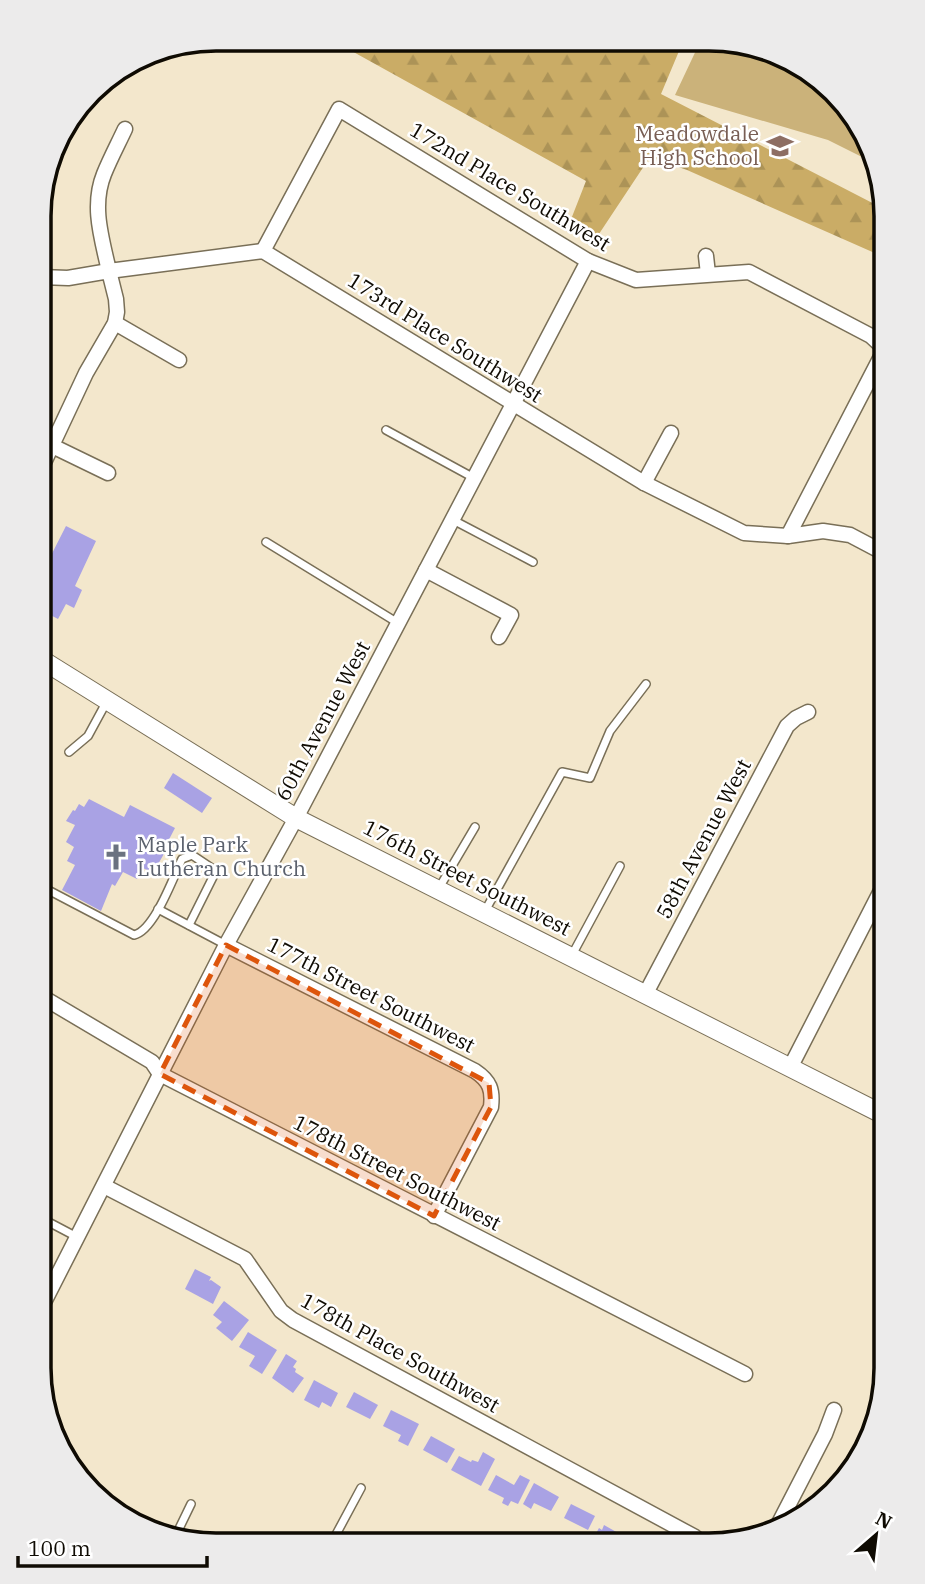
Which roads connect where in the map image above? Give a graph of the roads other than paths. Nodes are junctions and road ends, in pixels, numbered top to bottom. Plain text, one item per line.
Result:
1 (125, 129) dead end
2 (263, 251) junction
3 (706, 256) dead end
4 (588, 261) junction
5 (109, 271) junction
6 (708, 274) junction
7 (51, 277) edge
8 (115, 323) junction
9 (874, 339) edge
10 (179, 360) dead end
11 (874, 370) edge
12 (513, 404) junction
13 (386, 430) dead end
14 (51, 433) edge
15 (671, 433) dead end
16 (51, 444) edge
17 (108, 473) dead end
18 (474, 478) junction
19 (643, 483) junction
20 (452, 520) junction
21 (789, 536) junction
22 (266, 542) dead end
23 (874, 548) edge
24 (533, 562) dead end
25 (426, 570) junction
26 (398, 623) junction
27 (499, 637) dead end
28 (51, 665) edge
29 (646, 684) dead end
30 (108, 700) junction
31 (808, 712) dead end
32 (69, 752) dead end
33 (296, 818) junction
34 (475, 827) dead end
35 (620, 866) dead end
36 (439, 889) junction
37 (51, 892) edge
38 (874, 904) edge
39 (158, 909) junction
40 (485, 912) junction
41 (188, 925) junction
42 (226, 946) junction
43 (572, 956) junction
44 (646, 993) junction
45 (51, 1002) edge
46 (791, 1066) junction
47 (160, 1074) junction
48 (874, 1110) edge
49 (104, 1186) junction
50 (434, 1216) junction
51 (51, 1223) edge
52 (78, 1237) junction
53 (51, 1288) edge
54 (745, 1374) dead end
55 (834, 1410) dead end
56 (360, 1488) dead end
57 (191, 1504) dead end
58 (783, 1516) edge
59 (179, 1529) edge
60 (337, 1533) edge
61 (688, 1533) edge

1 - 5 street
2 - 4 street, 172nd Place Southwest
2 - 5 street
2 - 12 street, 173rd Place Southwest
3 - 6 street
4 - 6 street, 172nd Place Southwest
4 - 12 street, 60th Avenue West
5 - 7 street
5 - 8 street
6 - 9 street, 172nd Place Southwest
8 - 10 street
8 - 14 street
11 - 21 street, 172nd Place Southwest
12 - 18 street, 60th Avenue West
12 - 19 street, 173rd Place Southwest
13 - 18 lane
15 - 19 street
16 - 17 street
18 - 20 street, 60th Avenue West
19 - 21 street, 173rd Place Southwest
20 - 24 lane
20 - 25 street, 60th Avenue West
21 - 23 street, 173rd Place Southwest
22 - 26 lane
25 - 26 street, 60th Avenue West
25 - 27 street
26 - 33 street, 60th Avenue West
28 - 30 street, 176th Street Southwest
29 - 40 lane
30 - 32 lane
30 - 33 street, 176th Street Southwest
31 - 44 street, 58th Avenue West
33 - 36 street, 176th Street Southwest
33 - 42 street, 60th Avenue West
34 - 36 lane
35 - 43 lane
36 - 40 street, 176th Street Southwest
37 - 39 lane
38 - 46 street
39 - 41 lane
39 - 41 lane
40 - 43 street, 176th Street Southwest
41 - 42 lane
42 - 47 street, 60th Avenue West
42 - 50 street, 177th Street Southwest
43 - 44 street, 176th Street Southwest
44 - 46 street, 176th Street Southwest
45 - 47 street, 178th Street Southwest
46 - 48 street, 176th Street Southwest
47 - 49 street, 60th Avenue West
47 - 50 street, 178th Street Southwest
49 - 52 street, 60th Avenue West
49 - 61 street, 178th Place Southwest
50 - 54 street, 178th Street Southwest
51 - 52 lane
52 - 53 street, 60th Avenue West
55 - 58 street
56 - 60 lane
57 - 59 lane

